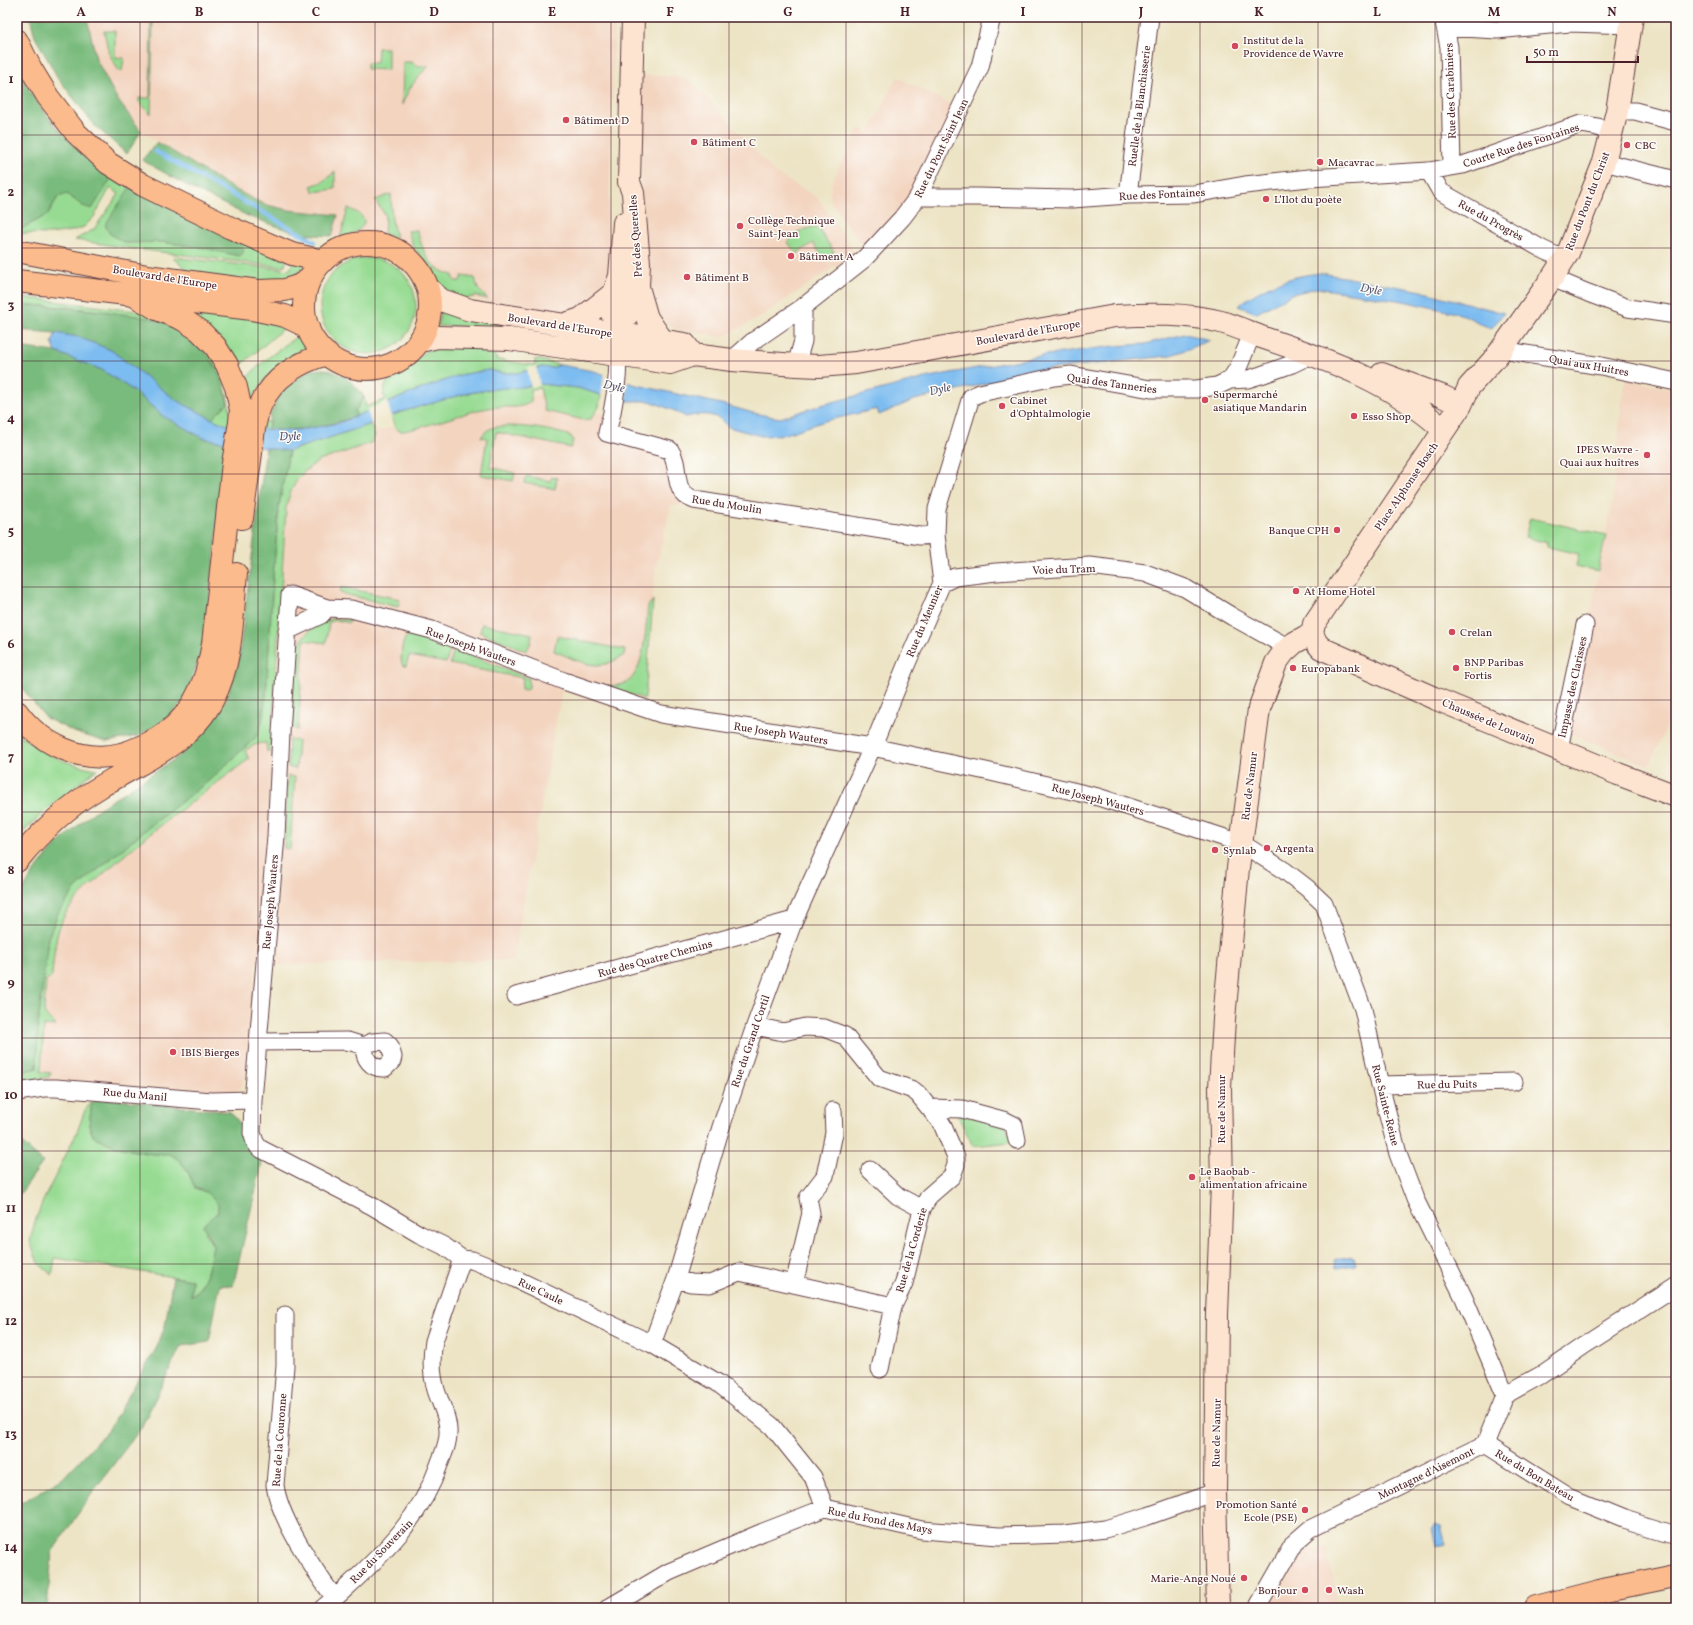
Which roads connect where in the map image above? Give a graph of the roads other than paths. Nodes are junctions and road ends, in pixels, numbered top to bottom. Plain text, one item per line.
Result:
1 (633, 17) edge
2 (992, 17) edge
3 (1150, 17) edge
4 (1631, 21) edge
5 (1444, 22) edge
6 (17, 40) edge
7 (1617, 111) junction
8 (1676, 122) edge
9 (1611, 133) junction
10 (1604, 162) junction
11 (1452, 166) junction
12 (1429, 171) junction
13 (1676, 180) edge
14 (629, 182) junction
15 (1128, 195) junction
16 (918, 197) junction
17 (17, 251) edge
18 (1563, 258) junction
19 (317, 270) junction
20 (1552, 278) junction
21 (17, 281) edge
22 (638, 287) junction
23 (428, 288) junction
24 (614, 293) junction
25 (135, 296) junction
26 (803, 307) junction
27 (1676, 315) edge
28 (563, 325) junction
29 (308, 327) junction
30 (1512, 333) junction
31 (619, 334) junction
32 (1252, 334) junction
33 (420, 340) junction
34 (662, 340) junction
35 (327, 354) junction
36 (693, 355) junction
37 (1311, 355) junction
38 (732, 360) junction
39 (618, 364) junction
40 (796, 365) junction
41 (1355, 371) junction
42 (1230, 380) junction
43 (1676, 382) edge
44 (971, 397) joint
45 (1461, 405) junction
46 (249, 412) junction
47 (1444, 430) junction
48 (241, 464) junction
49 (936, 535) junction
50 (942, 583) junction
51 (327, 608) junction
52 (1585, 625) dead end
53 (287, 631) junction
54 (1312, 633) junction
55 (1289, 648) junction
56 (17, 712) edge
57 (872, 747) junction
58 (1559, 749) junction
59 (1676, 796) edge
60 (1241, 843) junction
61 (17, 861) edge
62 (794, 920) junction
63 (516, 996) dead end
64 (755, 1026) junction
65 (258, 1042) junction
66 (364, 1046) dead end
67 (1514, 1082) dead end
68 (1380, 1085) junction
69 (17, 1092) edge
70 (253, 1100) junction
71 (929, 1108) junction
72 (833, 1111) dead end
73 (1017, 1140) dead end
74 (870, 1170) dead end
75 (922, 1209) junction
76 (462, 1259) junction
77 (676, 1279) junction
78 (794, 1284) junction
79 (1676, 1286) edge
80 (893, 1306) junction
81 (285, 1315) dead end
82 (652, 1344) junction
83 (880, 1368) dead end
84 (1505, 1395) junction
85 (1485, 1444) junction
86 (1215, 1492) junction
87 (825, 1508) junction
88 (1676, 1534) edge
89 (1676, 1576) edge
90 (329, 1603) edge
91 (608, 1608) edge
92 (1218, 1608) edge
93 (1257, 1608) edge
94 (1536, 1608) edge

1 - 14 main road, Pré des Querelles
2 - 16 street, Rue du Pont Saint Jean
3 - 15 street, Ruelle de la Blanchisserie
4 - 5 street
4 - 7 main road, Rue du Pont du Christ
5 - 11 street, Rue des Carabiniers
6 - 19 main road
7 - 8 street
7 - 9 main road, Rue du Pont du Christ
9 - 10 main road, Rue du Pont du Christ
9 - 11 street, Courte Rue des Fontaines
10 - 13 street
10 - 18 main road, Rue du Pont du Christ
11 - 12 street, Rue des Fontaines
12 - 15 street, Rue des Fontaines
12 - 18 street, Rue du Progrès
14 - 22 main road, Pré des Querelles
14 - 24 main road, Pré des Querelles
15 - 16 street, Rue des Fontaines
16 - 26 street, Rue du Pont Saint Jean
17 - 19 main road, Boulevard de l'Europe
18 - 20 main road, Rue du Pont du Christ
19 - 23 main road, Boulevard de l'Europe
19 - 29 main road, Boulevard de l'Europe
20 - 27 street
20 - 30 main road, Rue du Pont du Christ
21 - 25 main road, Boulevard de l'Europe
22 - 31 main road, Pré des Querelles
22 - 34 main road
23 - 28 main road, Boulevard de l'Europe
23 - 33 main road, Boulevard de l'Europe
24 - 28 main road
24 - 31 main road, Pré des Querelles
25 - 29 main road, Boulevard de l'Europe
25 - 46 main road
26 - 38 street, Rue du Pont Saint Jean
26 - 40 street
28 - 31 main road, Boulevard de l'Europe
29 - 35 main road, Boulevard de l'Europe
30 - 43 street, Quai aux Huitres
30 - 45 main road, Place Alphonse Bosch
31 - 34 main road, Boulevard de l'Europe
31 - 39 main road, Pré des Querelles
32 - 37 main road, Boulevard de l'Europe
32 - 40 main road, Boulevard de l'Europe
32 - 42 street
33 - 35 main road, Boulevard de l'Europe
33 - 39 main road, Boulevard de l'Europe
34 - 36 main road, Boulevard de l'Europe
35 - 46 main road
36 - 38 main road, Boulevard de l'Europe
36 - 39 main road, Boulevard de l'Europe
37 - 41 main road, Boulevard de l'Europe
37 - 42 street, Quai des Tanneries
38 - 40 main road, Boulevard de l'Europe
39 - 49 street, Rue du Moulin
41 - 45 main road, Boulevard de l'Europe
41 - 47 main road, Boulevard de l'Europe
42 - 44 street, Quai des Tanneries
44 - 49 street, Rue du Meunier
45 - 47 main road, Place Alphonse Bosch
46 - 48 main road
47 - 54 main road, Place Alphonse Bosch
48 - 56 main road
48 - 61 main road
49 - 50 street, Rue du Meunier
50 - 55 street, Voie du Tram
50 - 57 street, Rue du Meunier
51 - 53 street
51 - 53 street, Rue Joseph Wauters
51 - 57 street, Rue Joseph Wauters
52 - 58 street, Impasse des Clarisses
53 - 65 street, Rue Joseph Wauters
54 - 55 main road, Rue de Namur
54 - 58 main road, Chaussée de Louvain
55 - 60 main road, Rue de Namur
57 - 60 street, Rue Joseph Wauters
57 - 62 street, Rue du Grand Cortil
58 - 59 main road, Chaussée de Louvain
60 - 68 street, Rue Sainte-Reine
60 - 86 main road, Rue de Namur
62 - 63 street, Rue des Quatre Chemins
62 - 64 street, Rue du Grand Cortil
64 - 71 street, Rue de la Corderie
64 - 77 street, Rue du Grand Cortil
65 - 66 street
65 - 70 street, Rue Joseph Wauters
67 - 68 street, Rue du Puits
68 - 84 street, Rue Sainte-Reine
69 - 70 street, Rue du Manil
70 - 76 street, Rue Caule
71 - 73 street
71 - 75 street, Rue de la Corderie
72 - 78 street
74 - 75 street
75 - 80 street, Rue de la Corderie
76 - 82 street, Rue Caule
76 - 90 street, Rue du Souverain
77 - 78 street, Rue de la Corderie
77 - 82 street, Rue du Grand Cortil
78 - 80 street, Rue de la Corderie
79 - 84 street
80 - 83 street, Rue de la Corderie
81 - 90 street, Rue de la Couronne
82 - 87 street, Rue Caule
84 - 85 street, Montagne d'Aisemont
85 - 88 street, Rue du Bon Bateau
85 - 93 street, Montagne d'Aisemont
86 - 87 street, Rue du Fond des Mays
86 - 92 main road, Rue de Namur
87 - 91 street, Rue du Fond des Mays
89 - 94 main road

